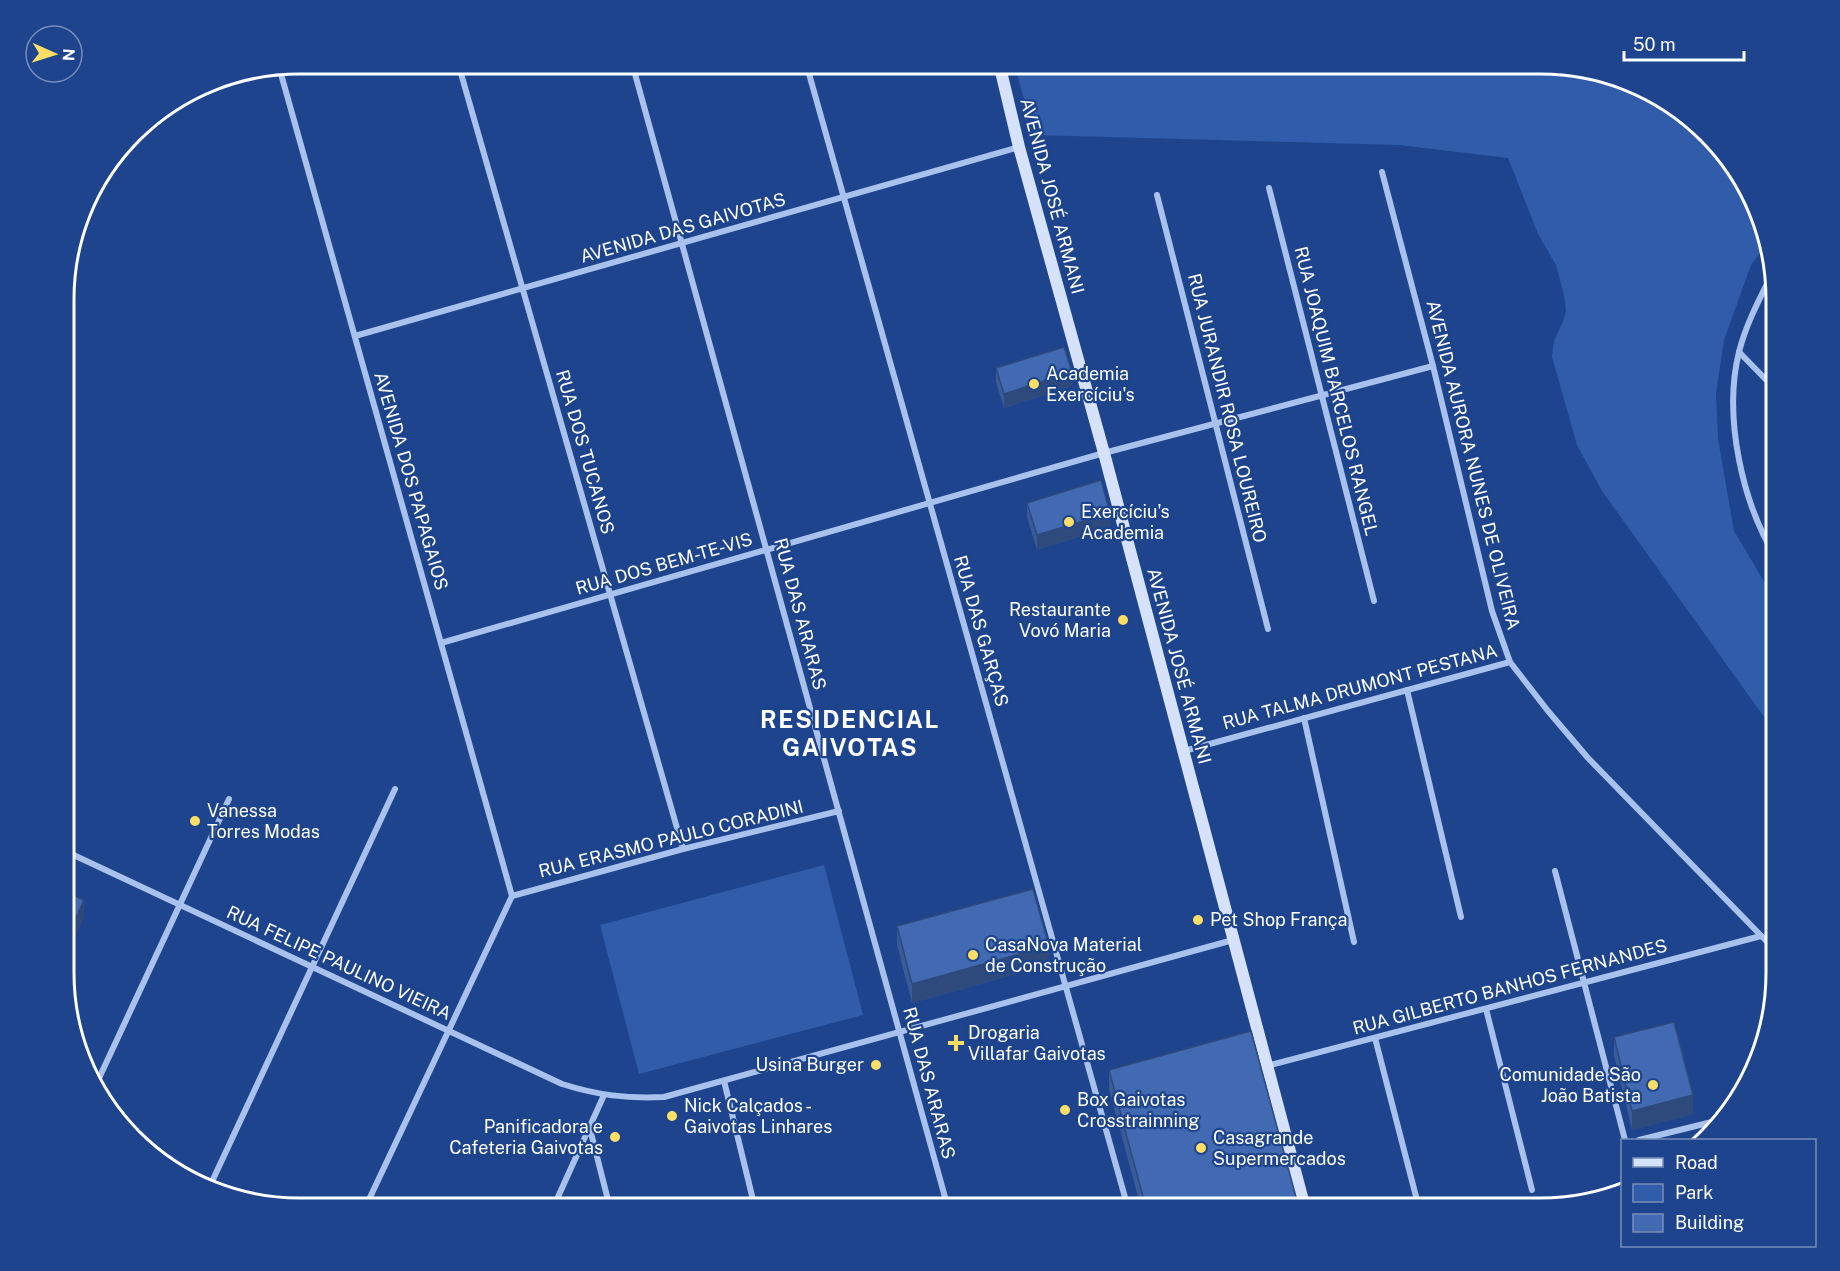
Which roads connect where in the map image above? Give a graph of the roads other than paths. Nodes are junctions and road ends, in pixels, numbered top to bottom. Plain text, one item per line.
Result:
1 (281, 74) edge
2 (461, 74) edge
3 (635, 74) edge
4 (809, 74) edge
5 (1002, 74) edge
6 (1019, 147) junction
7 (1382, 172) dead end
8 (1269, 188) dead end
9 (1157, 195) dead end
10 (844, 198) junction
11 (682, 244) junction
12 (1766, 285) edge
13 (523, 289) junction
14 (355, 336) junction
15 (1739, 352) junction
16 (1433, 366) junction
17 (1767, 382) edge
18 (1322, 396) junction
19 (1216, 424) junction
20 (1104, 453) junction
21 (930, 503) junction
22 (1767, 540) edge
23 (766, 550) junction
24 (610, 595) junction
25 (1374, 601) dead end
26 (1268, 629) dead end
27 (441, 644) junction
28 (1510, 662) junction
29 (1407, 690) junction
30 (1304, 718) junction
31 (1183, 751) junction
32 (395, 789) dead end
33 (229, 799) dead end
34 (838, 811) junction
35 (683, 849) junction
36 (74, 855) edge
37 (1555, 872) dead end
38 (512, 896) junction
39 (180, 905) junction
40 (1461, 917) dead end
41 (1761, 936) junction
42 (1233, 940) junction
43 (1354, 942) dead end
44 (1767, 942) edge
45 (312, 967) junction
46 (1584, 983) junction
47 (1065, 986) junction
48 (1486, 1009) junction
49 (448, 1031) junction
50 (899, 1032) junction
51 (1375, 1038) junction
52 (1267, 1066) junction
53 (100, 1077) edge
54 (724, 1081) junction
55 (604, 1095) junction
56 (1710, 1123) edge
57 (590, 1128) junction
58 (1625, 1139) edge
59 (1642, 1139) edge
60 (213, 1180) edge
61 (1532, 1190) dead end
62 (370, 1198) edge
63 (558, 1198) edge
64 (608, 1198) edge
65 (753, 1198) edge
66 (945, 1198) edge
67 (1125, 1198) edge
68 (1302, 1198) edge
69 (1416, 1198) edge

1 - 14 street, AVENIDA DOS PAPAGAIOS
2 - 13 street, RUA DOS TUCANOS
3 - 11 street, RUA DAS ARARAS
4 - 10 street, RUA DAS GARÇAS
5 - 6 main road, AVENIDA JOSÉ ARMANI
6 - 10 street, AVENIDA DAS GAIVOTAS
6 - 20 main road, AVENIDA JOSÉ ARMANI
7 - 16 street, AVENIDA AURORA NUNES DE OLIVEIRA
8 - 18 street, RUA JOAQUIM BARCELOS RANGEL
9 - 19 street, RUA JURANDIR ROSA LOUREIRO
10 - 11 street, AVENIDA DAS GAIVOTAS
10 - 21 street, RUA DAS GARÇAS
11 - 13 street, AVENIDA DAS GAIVOTAS
11 - 23 street, RUA DAS ARARAS
12 - 15 street
13 - 14 street, AVENIDA DAS GAIVOTAS
13 - 24 street, RUA DOS TUCANOS
14 - 27 street, AVENIDA DOS PAPAGAIOS
15 - 17 street
15 - 22 street
16 - 18 street, RUA DOS BEM-TE-VIS
16 - 28 street, AVENIDA AURORA NUNES DE OLIVEIRA
18 - 19 street, RUA DOS BEM-TE-VIS
18 - 25 street, RUA JOAQUIM BARCELOS RANGEL
19 - 20 street, RUA DOS BEM-TE-VIS
19 - 26 street, RUA JURANDIR ROSA LOUREIRO
20 - 21 street, RUA DOS BEM-TE-VIS
20 - 31 main road, AVENIDA JOSÉ ARMANI
21 - 23 street, RUA DOS BEM-TE-VIS
21 - 47 street, RUA DAS GARÇAS
23 - 24 street, RUA DOS BEM-TE-VIS
23 - 34 street, RUA DAS ARARAS
24 - 27 street, RUA DOS BEM-TE-VIS
24 - 35 street, RUA DOS TUCANOS
27 - 38 street, AVENIDA DOS PAPAGAIOS
28 - 29 street, RUA TALMA DRUMONT PESTANA
28 - 41 street, AVENIDA AURORA NUNES DE OLIVEIRA
29 - 30 street, RUA TALMA DRUMONT PESTANA
29 - 40 street
30 - 31 street, RUA TALMA DRUMONT PESTANA
30 - 43 street
31 - 42 main road, AVENIDA JOSÉ ARMANI
32 - 45 street
33 - 39 street
34 - 35 street, RUA ERASMO PAULO CORADINI
34 - 50 street, RUA DAS ARARAS
35 - 38 street, RUA ERASMO PAULO CORADINI
36 - 39 street, RUA FELIPE PAULINO VIEIRA
37 - 46 street
38 - 49 street
39 - 45 street, RUA FELIPE PAULINO VIEIRA
39 - 53 street
41 - 44 street, AVENIDA AURORA NUNES DE OLIVEIRA
41 - 46 street, RUA GILBERTO BANHOS FERNANDES
42 - 47 street, RUA FELIPE PAULINO VIEIRA
42 - 52 main road, AVENIDA JOSÉ ARMANI
45 - 49 street, RUA FELIPE PAULINO VIEIRA
45 - 60 street
46 - 48 street, RUA GILBERTO BANHOS FERNANDES
46 - 58 street
47 - 50 street, RUA FELIPE PAULINO VIEIRA
47 - 67 street, RUA DAS GARÇAS
48 - 51 street, RUA GILBERTO BANHOS FERNANDES
48 - 61 street
49 - 55 street, RUA FELIPE PAULINO VIEIRA
49 - 62 street
50 - 54 street, RUA FELIPE PAULINO VIEIRA
50 - 66 street, RUA DAS ARARAS
51 - 52 street, RUA GILBERTO BANHOS FERNANDES
51 - 69 street
52 - 68 main road, AVENIDA JOSÉ ARMANI
54 - 55 street, RUA FELIPE PAULINO VIEIRA
54 - 65 street
55 - 57 street
56 - 59 street
57 - 63 street
57 - 64 street

